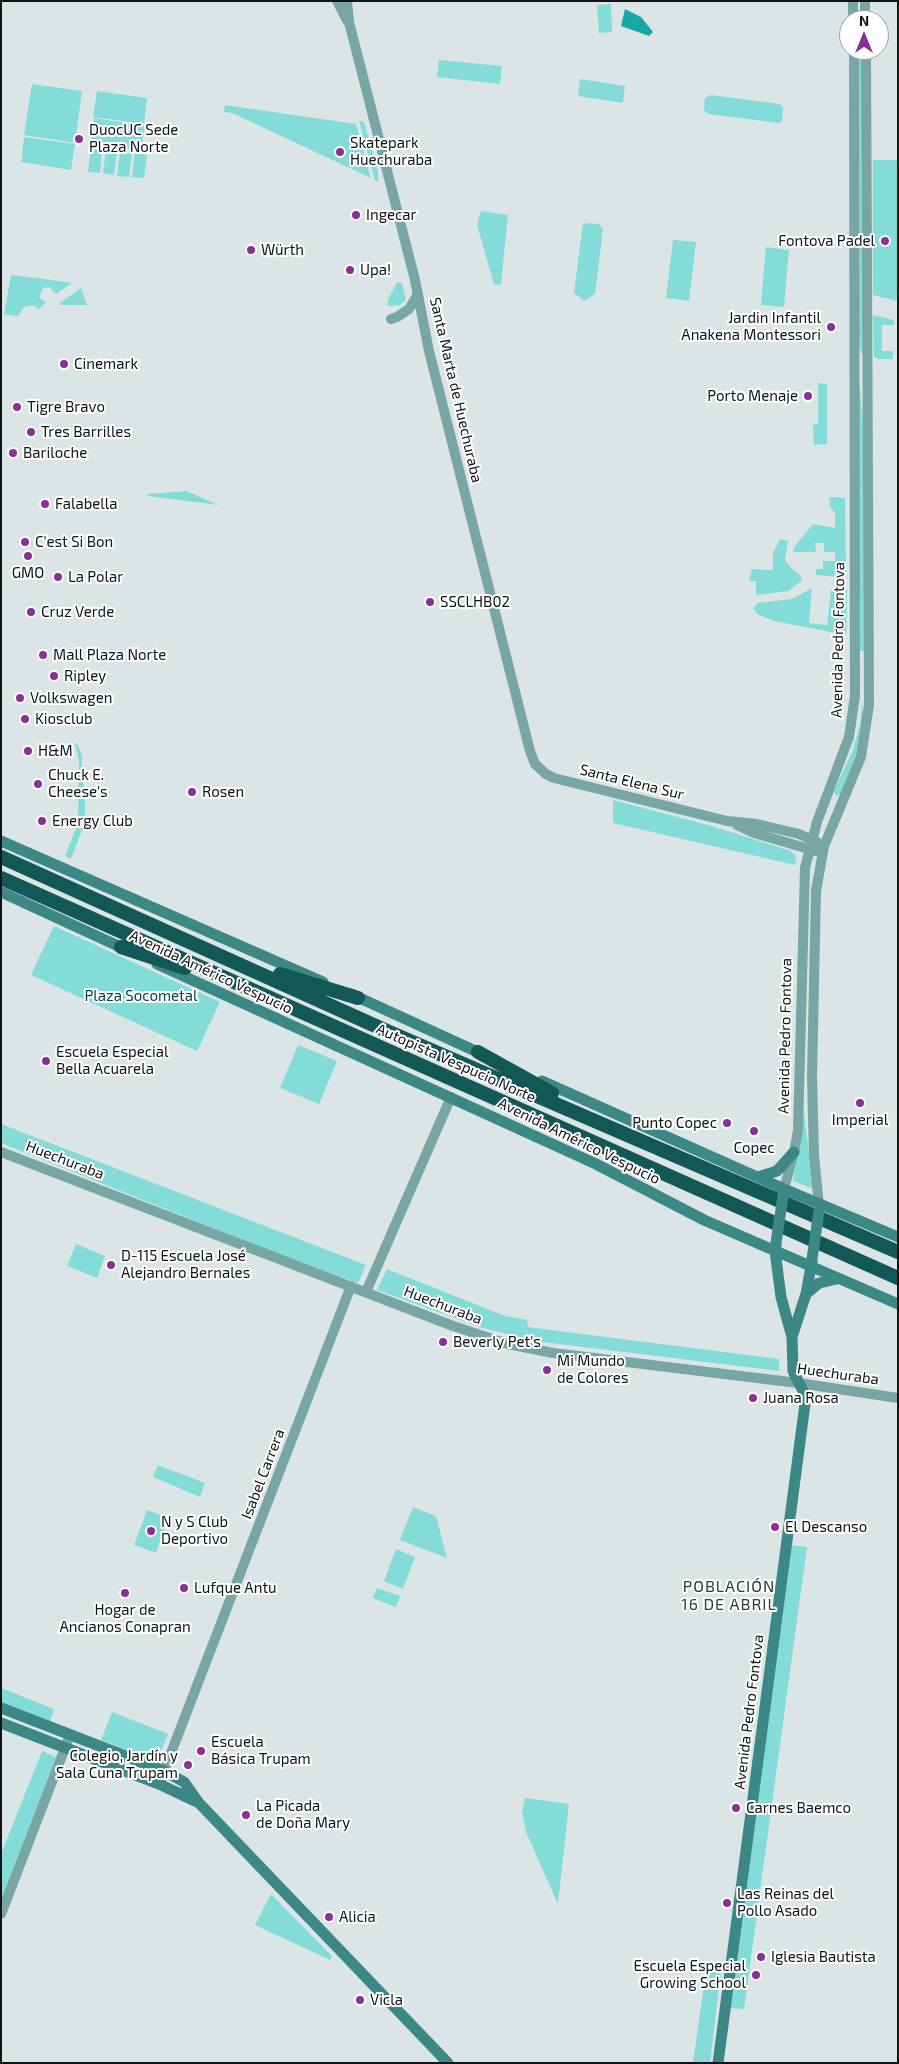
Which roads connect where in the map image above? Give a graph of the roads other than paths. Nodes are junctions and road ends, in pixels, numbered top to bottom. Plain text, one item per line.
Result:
1 (337, 1) edge
2 (347, 1) edge
3 (349, 22) junction
4 (854, 60) edge
5 (866, 60) edge
6 (418, 294) junction
7 (391, 319) dead end
8 (535, 764) joint
9 (830, 788) junction
10 (846, 796) junction
11 (1, 841) edge
12 (811, 844) junction
13 (823, 850) junction
14 (1, 857) edge
15 (1, 878) edge
16 (1, 892) edge
17 (121, 947) junction
18 (231, 960) junction
19 (250, 988) junction
20 (358, 998) junction
21 (478, 1052) junction
22 (451, 1097) junction
23 (616, 1129) junction
24 (1, 1152) edge
25 (794, 1152) junction
26 (758, 1177) junction
27 (783, 1193) junction
28 (819, 1208) junction
29 (898, 1237) edge
30 (776, 1247) junction
31 (898, 1252) edge
32 (811, 1263) junction
33 (898, 1278) edge
34 (838, 1279) junction
35 (351, 1286) junction
36 (366, 1292) junction
37 (806, 1294) junction
38 (898, 1304) edge
39 (792, 1337) junction
40 (798, 1383) junction
41 (898, 1398) edge
42 (1, 1708) edge
43 (1, 1723) edge
44 (70, 1735) junction
45 (65, 1748) junction
46 (164, 1771) junction
47 (159, 1784) junction
48 (199, 1802) junction
49 (1, 1914) edge
50 (448, 2063) edge
51 (718, 2063) edge

1 - 3 street, Santa Marta de Huechuraba
2 - 3 street, Santa Marta de Huechuraba
3 - 6 street, Santa Marta de Huechuraba
4 - 9 street, Avenida Pedro Fontova
5 - 10 street, Avenida Pedro Fontova
6 - 7 street
6 - 8 street, Santa Marta de Huechuraba
8 - 12 street, Santa Elena Sur
9 - 10 street
9 - 12 street, Avenida Pedro Fontova
10 - 13 street, Avenida Pedro Fontova
11 - 20 main road
12 - 13 street, Santa Elena Sur
12 - 25 street, Avenida Pedro Fontova
13 - 28 street, Avenida Pedro Fontova
14 - 18 highway, Autopista Vespucio Norte
15 - 19 highway, Autopista Vespucio Norte
16 - 17 main road, Avenida Américo Vespucio
17 - 19 highway
17 - 22 main road, Avenida Américo Vespucio
18 - 20 highway
18 - 23 highway, Autopista Vespucio Norte
19 - 33 highway, Autopista Vespucio Norte
20 - 21 main road
21 - 23 highway
21 - 26 main road
22 - 30 main road, Avenida Américo Vespucio
22 - 36 street
23 - 31 highway, Autopista Vespucio Norte
24 - 35 street, Huechuraba
25 - 26 main road
25 - 27 street, Avenida Pedro Fontova
26 - 27 main road
27 - 28 main road
27 - 30 main road, Avenida Pedro Fontova, bridge
28 - 29 main road
28 - 32 main road, Avenida Pedro Fontova, bridge
30 - 32 main road, Avenida Américo Vespucio
30 - 39 main road, Avenida Pedro Fontova
32 - 34 main road, Avenida Américo Vespucio
32 - 37 main road, Avenida Pedro Fontova
34 - 37 main road
34 - 38 main road, Avenida Américo Vespucio
35 - 36 street, Huechuraba
35 - 46 street, Isabel Carrera
36 - 40 street, Huechuraba
37 - 39 main road, Avenida Pedro Fontova
39 - 40 main road, Avenida Pedro Fontova
40 - 41 street, Huechuraba
40 - 51 main road, Avenida Pedro Fontova
42 - 44 main road
43 - 45 main road
44 - 45 street
44 - 46 main road
45 - 47 main road
45 - 49 street
46 - 47 street, Isabel Carrera
46 - 48 main road
47 - 48 main road
48 - 50 main road

